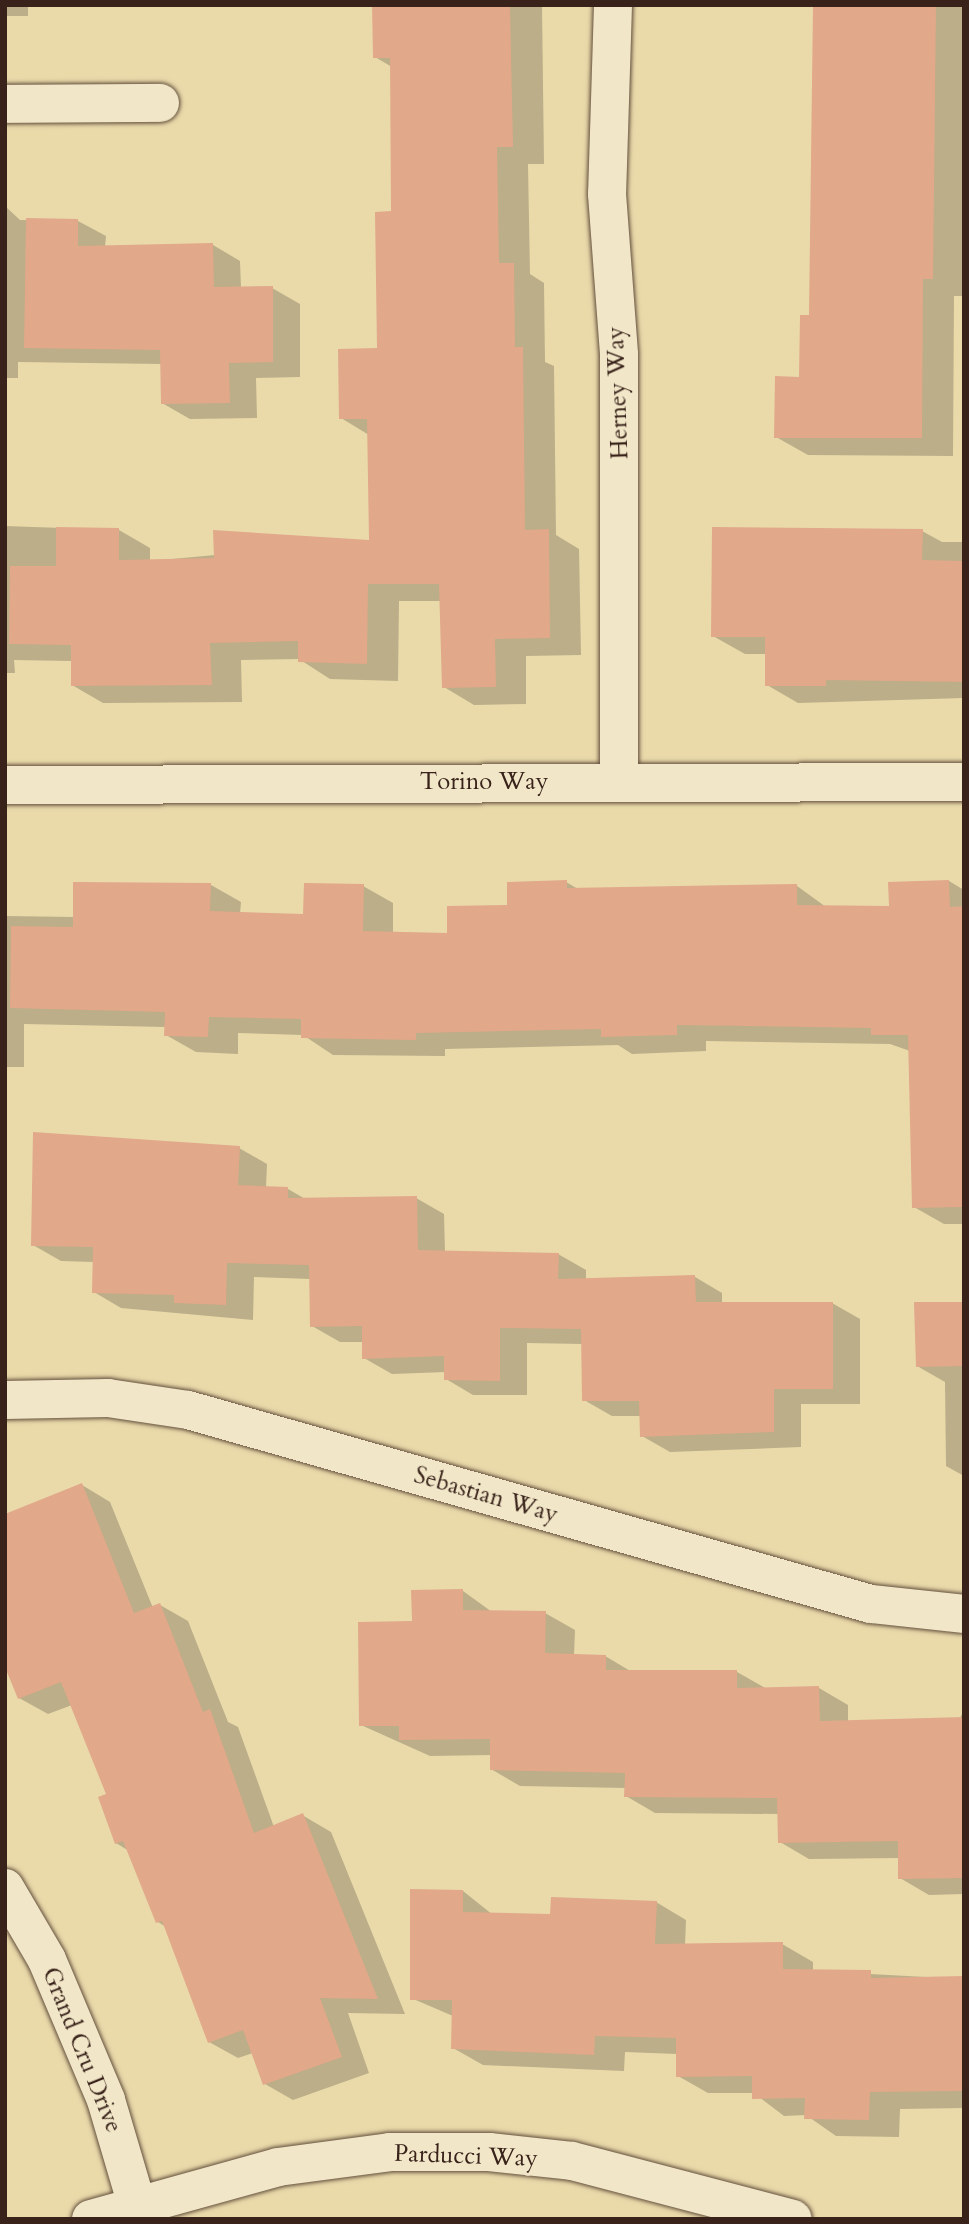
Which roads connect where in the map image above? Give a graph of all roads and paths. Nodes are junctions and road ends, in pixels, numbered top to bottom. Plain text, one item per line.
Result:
1 (612, 5) edge
2 (160, 103) dead end
3 (5, 104) edge
4 (620, 782) junction
5 (964, 782) edge
6 (5, 785) edge
7 (5, 1400) edge
8 (964, 1614) edge
9 (5, 1888) edge
10 (140, 2213) edge
11 (91, 2219) edge
12 (793, 2219) edge

1 - 4 street, Herney Way
2 - 3 street
4 - 5 street, Torino Way
4 - 6 street, Torino Way
7 - 8 street, Sebastian Way
9 - 10 street, Grand Cru Drive
10 - 11 street, Parducci Way
10 - 12 street, Parducci Way

